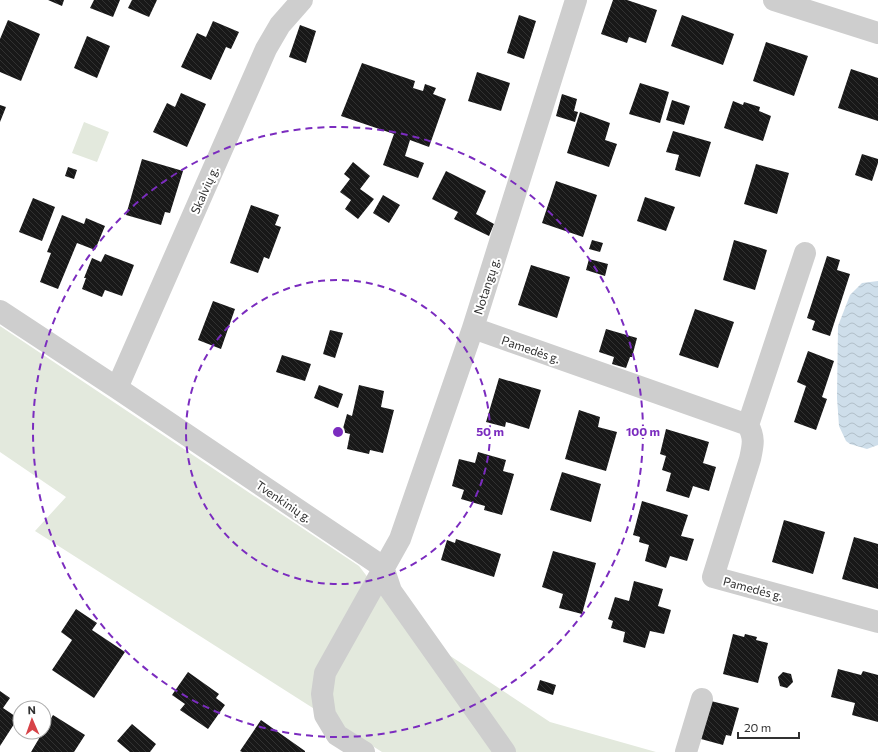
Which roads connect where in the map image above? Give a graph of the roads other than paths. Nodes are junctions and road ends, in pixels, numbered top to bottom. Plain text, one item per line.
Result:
1 (302, 0) edge
2 (576, 0) edge
3 (774, 0) edge
4 (878, 33) edge
5 (805, 253) dead end
6 (0, 311) edge
7 (473, 328) junction
8 (118, 388) junction
9 (748, 425) junction
10 (383, 567) junction
11 (878, 622) edge
12 (702, 699) dead end
13 (364, 752) edge
14 (505, 752) edge
15 (686, 752) edge

1 - 8 street, Skalvių g.
2 - 7 street, Notangų g.
3 - 4 street
5 - 9 street
6 - 8 street, Tvenkinių g.
7 - 9 street, Pamedės g.
7 - 10 street, Notangų g.
8 - 10 street, Tvenkinių g.
9 - 11 street, Pamedės g.
10 - 13 street, Notangų g.
10 - 14 street
12 - 15 street

